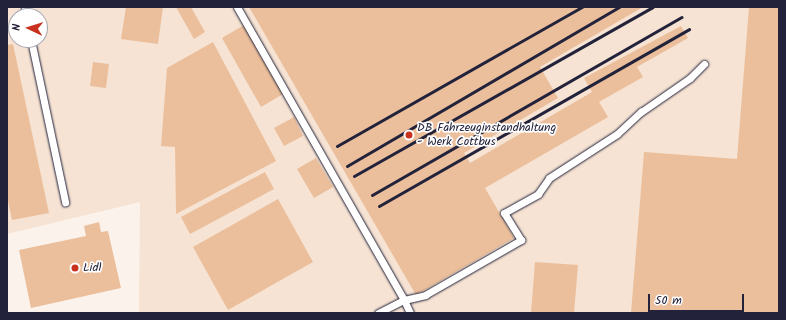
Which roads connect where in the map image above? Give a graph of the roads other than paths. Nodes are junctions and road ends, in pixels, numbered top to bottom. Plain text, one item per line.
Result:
1 (238, 7) edge
2 (33, 48) edge
3 (704, 64) dead end
4 (65, 202) dead end
5 (404, 300) junction
6 (378, 313) edge
7 (410, 313) edge

1 - 5 lane
2 - 4 lane
3 - 5 lane
5 - 6 lane
5 - 7 lane

